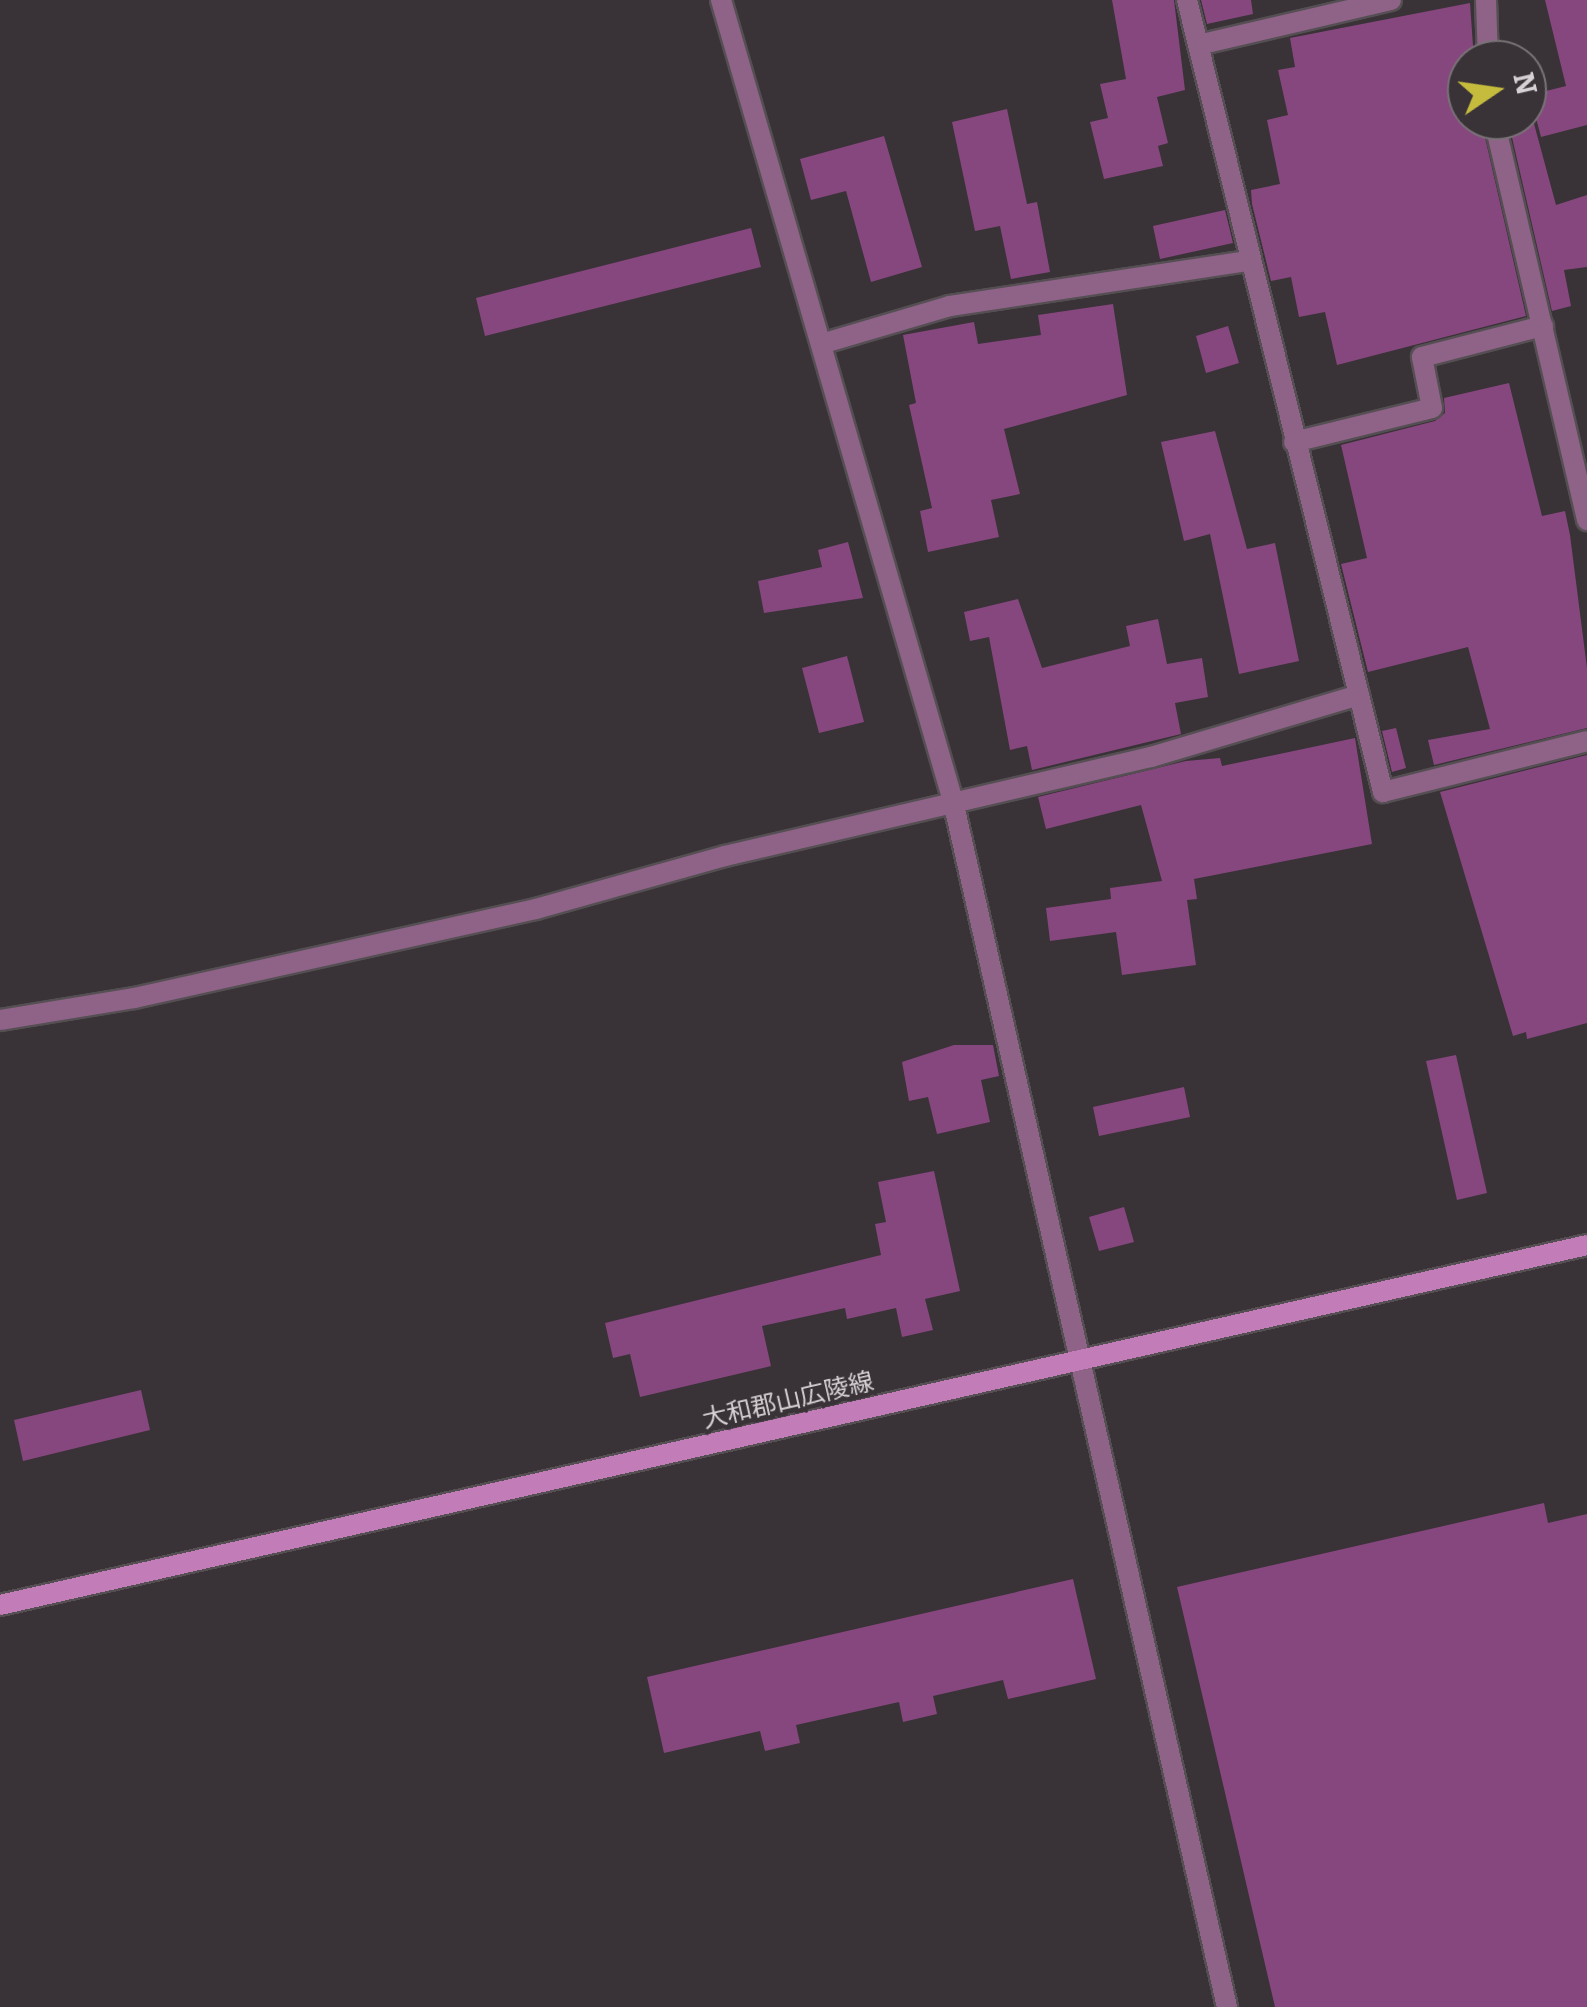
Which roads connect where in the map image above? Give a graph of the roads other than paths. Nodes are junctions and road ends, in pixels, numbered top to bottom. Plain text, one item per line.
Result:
1 (721, 0) edge
2 (1187, 0) edge
3 (1391, 0) edge
4 (1486, 0) edge
5 (1487, 40) edge
6 (1198, 46) junction
7 (1499, 140) edge
8 (1246, 261) junction
9 (1543, 326) junction
10 (821, 344) junction
11 (1294, 442) junction
12 (1587, 520) edge
13 (1359, 695) junction
14 (1587, 740) edge
15 (953, 801) junction
16 (0, 1020) edge
17 (1587, 1246) edge
18 (1084, 1360) junction
19 (0, 1605) edge
20 (1227, 2007) edge

1 - 10 street
2 - 6 street
3 - 6 street
4 - 5 street
6 - 8 street
7 - 9 street
8 - 10 street
8 - 11 street
9 - 11 street
9 - 12 street
10 - 15 street
11 - 13 street
13 - 14 street
13 - 15 street
15 - 16 street
15 - 18 street
17 - 18 main road, 大和郡山広陵線
18 - 19 main road, 大和郡山広陵線
18 - 20 street

